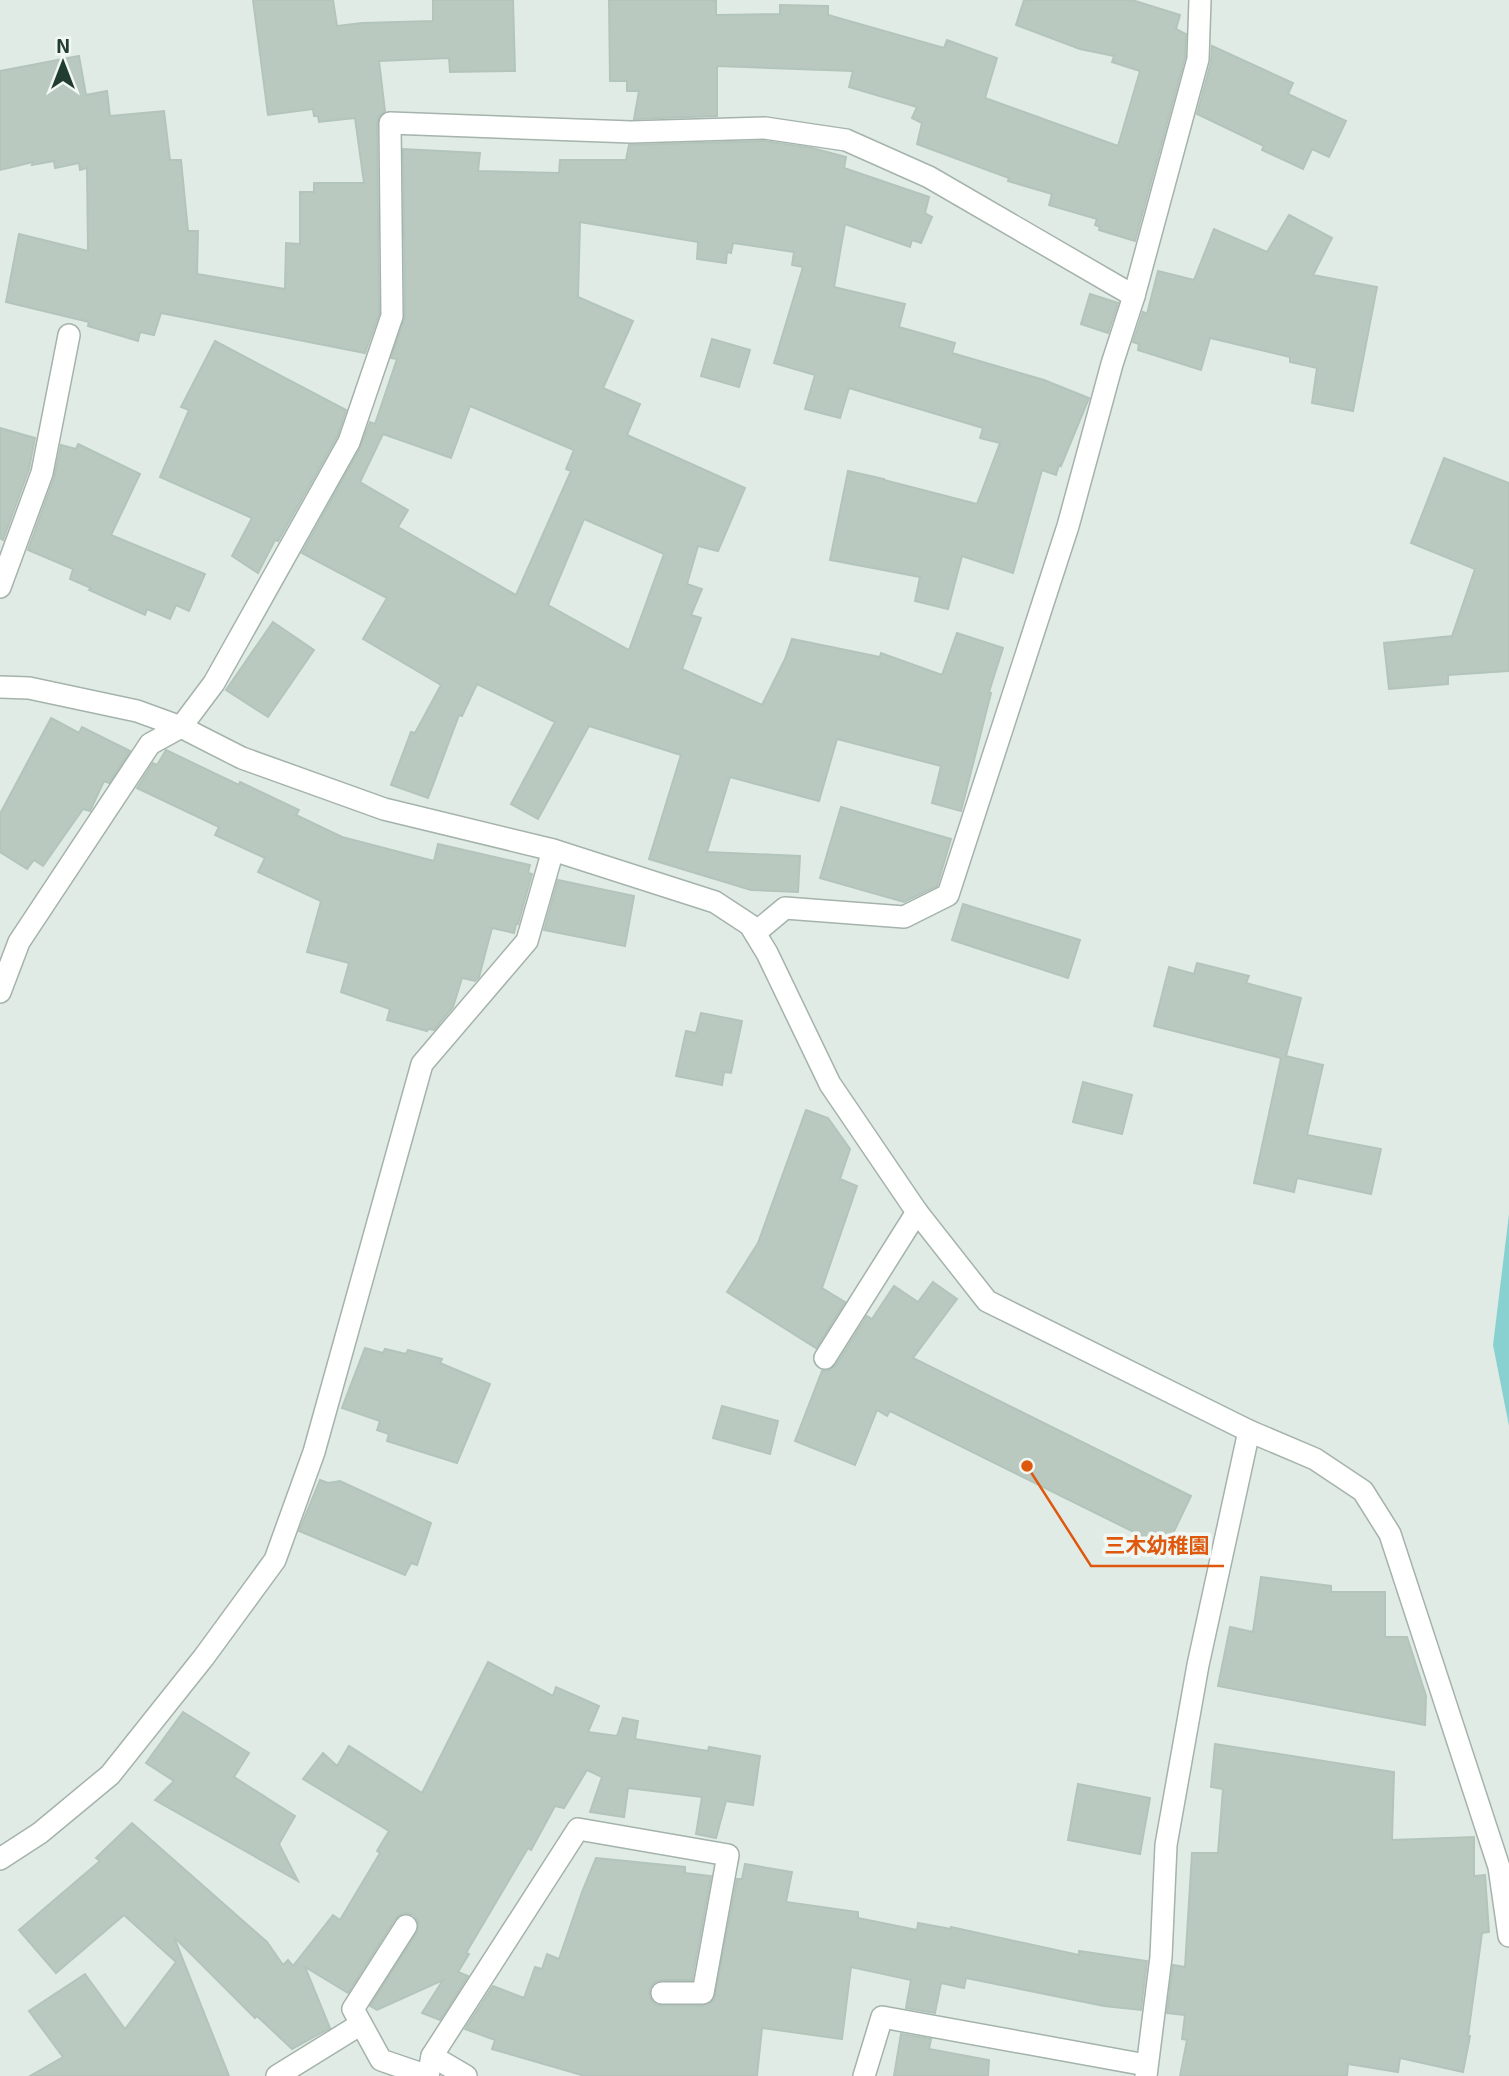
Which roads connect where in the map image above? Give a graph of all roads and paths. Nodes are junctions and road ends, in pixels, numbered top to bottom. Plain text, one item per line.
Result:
1 (1200, 0) edge
2 (1134, 296) junction
3 (69, 335) dead end
4 (0, 587) edge
5 (0, 687) edge
6 (181, 727) junction
7 (553, 850) junction
8 (755, 933) junction
9 (0, 992) edge
10 (917, 1212) junction
11 (825, 1358) dead end
12 (1248, 1431) junction
13 (0, 1859) edge
14 (406, 1926) dead end
15 (1509, 1936) edge
16 (662, 1993) dead end
17 (361, 2024) junction
18 (429, 2069) edge
19 (1146, 2071) edge
20 (277, 2076) edge
21 (466, 2076) edge
22 (864, 2076) edge

1 - 2 street
2 - 6 street
2 - 8 street
3 - 4 street
5 - 6 street
6 - 7 street
6 - 9 street
7 - 8 street
7 - 13 street
8 - 10 street
10 - 11 street
10 - 12 street
12 - 15 street
12 - 19 street
14 - 17 street
16 - 18 street
17 - 18 street
17 - 20 street
18 - 21 street
19 - 22 street

